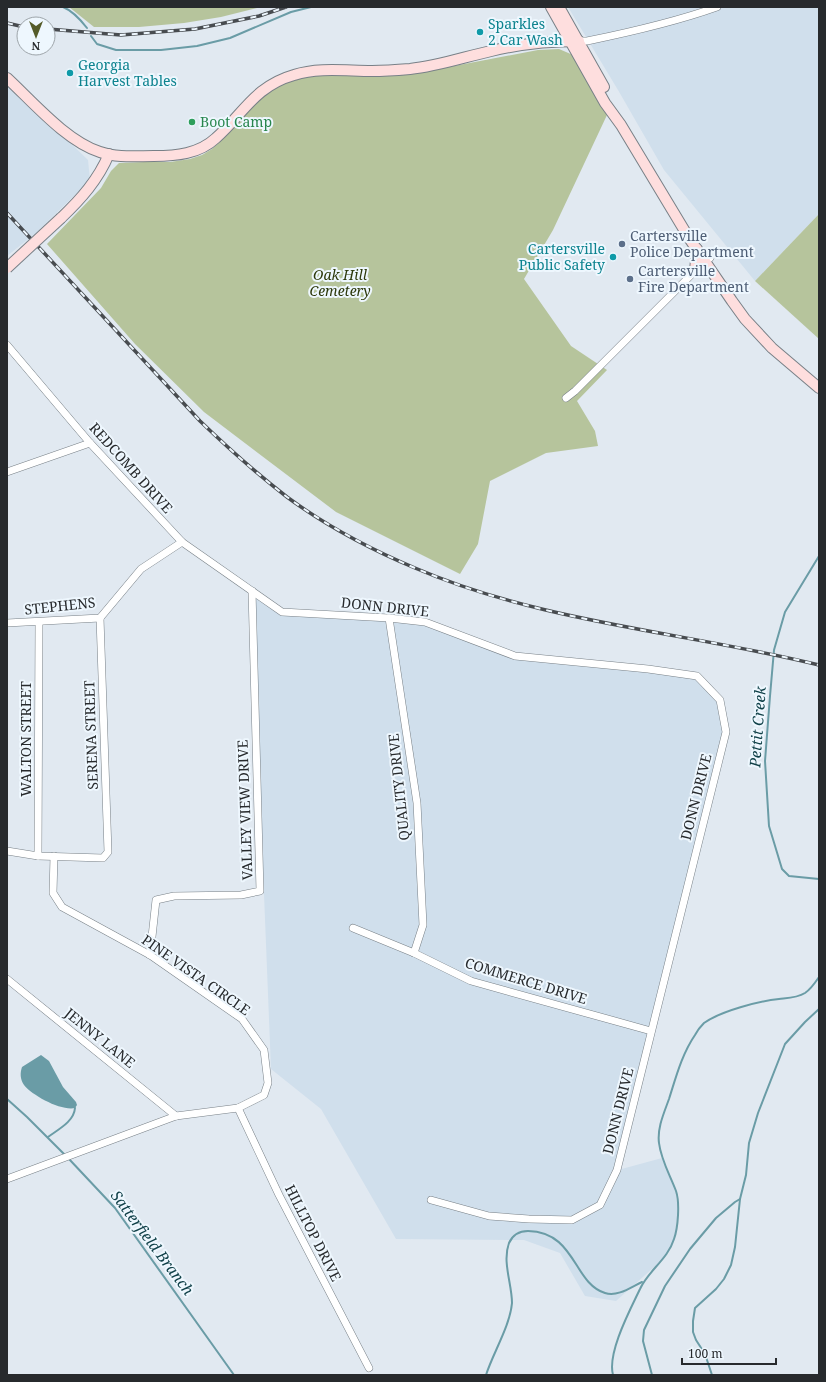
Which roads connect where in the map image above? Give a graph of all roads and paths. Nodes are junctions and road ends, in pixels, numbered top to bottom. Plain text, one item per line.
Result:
1 (551, 7) edge
2 (559, 7) edge
3 (717, 7) edge
4 (574, 41) junction
5 (7, 78) edge
6 (109, 154) junction
7 (671, 206) junction
8 (697, 249) junction
9 (708, 260) junction
10 (7, 268) edge
11 (695, 271) junction
12 (7, 345) edge
13 (819, 380) edge
14 (819, 388) edge
15 (566, 398) dead end
16 (90, 443) junction
17 (7, 472) edge
18 (182, 542) junction
19 (252, 591) junction
20 (100, 618) junction
21 (390, 618) junction
22 (39, 622) junction
23 (7, 623) edge
24 (7, 851) edge
25 (38, 856) junction
26 (54, 856) junction
27 (353, 928) dead end
28 (414, 953) junction
29 (150, 955) junction
30 (7, 979) edge
31 (651, 1031) junction
32 (238, 1108) junction
33 (176, 1116) junction
34 (7, 1179) edge
35 (431, 1200) dead end
36 (369, 1368) dead end

1 - 4 street
2 - 4 street
3 - 4 street
4 - 6 street
4 - 7 street
5 - 6 street
6 - 10 street, bridge
7 - 8 street
7 - 9 street
8 - 9 street
8 - 11 street
9 - 11 street
9 - 13 street
9 - 14 street
11 - 15 street
12 - 16 street, REDCOMB DRIVE
16 - 17 street
16 - 18 street, REDCOMB DRIVE
18 - 19 street, REDCOMB DRIVE
18 - 20 street, STEPHENS
19 - 21 street, DONN DRIVE
19 - 29 street, VALLEY VIEW DRIVE
20 - 22 street, STEPHENS
20 - 26 street, SERENA STREET
21 - 28 street, QUALITY DRIVE
21 - 31 street, DONN DRIVE
22 - 23 street, STEPHENS
22 - 25 street, WALTON STREET
24 - 25 street
25 - 26 street
26 - 29 street, PINE VISTA CIRCLE
27 - 28 street, COMMERCE DRIVE
28 - 31 street, COMMERCE DRIVE
29 - 32 street, PINE VISTA CIRCLE
30 - 33 street, JENNY LANE
31 - 35 street, DONN DRIVE
32 - 33 street, PINE VISTA CIRCLE
32 - 36 street, HILLTOP DRIVE
33 - 34 street, PINE VISTA CIRCLE

